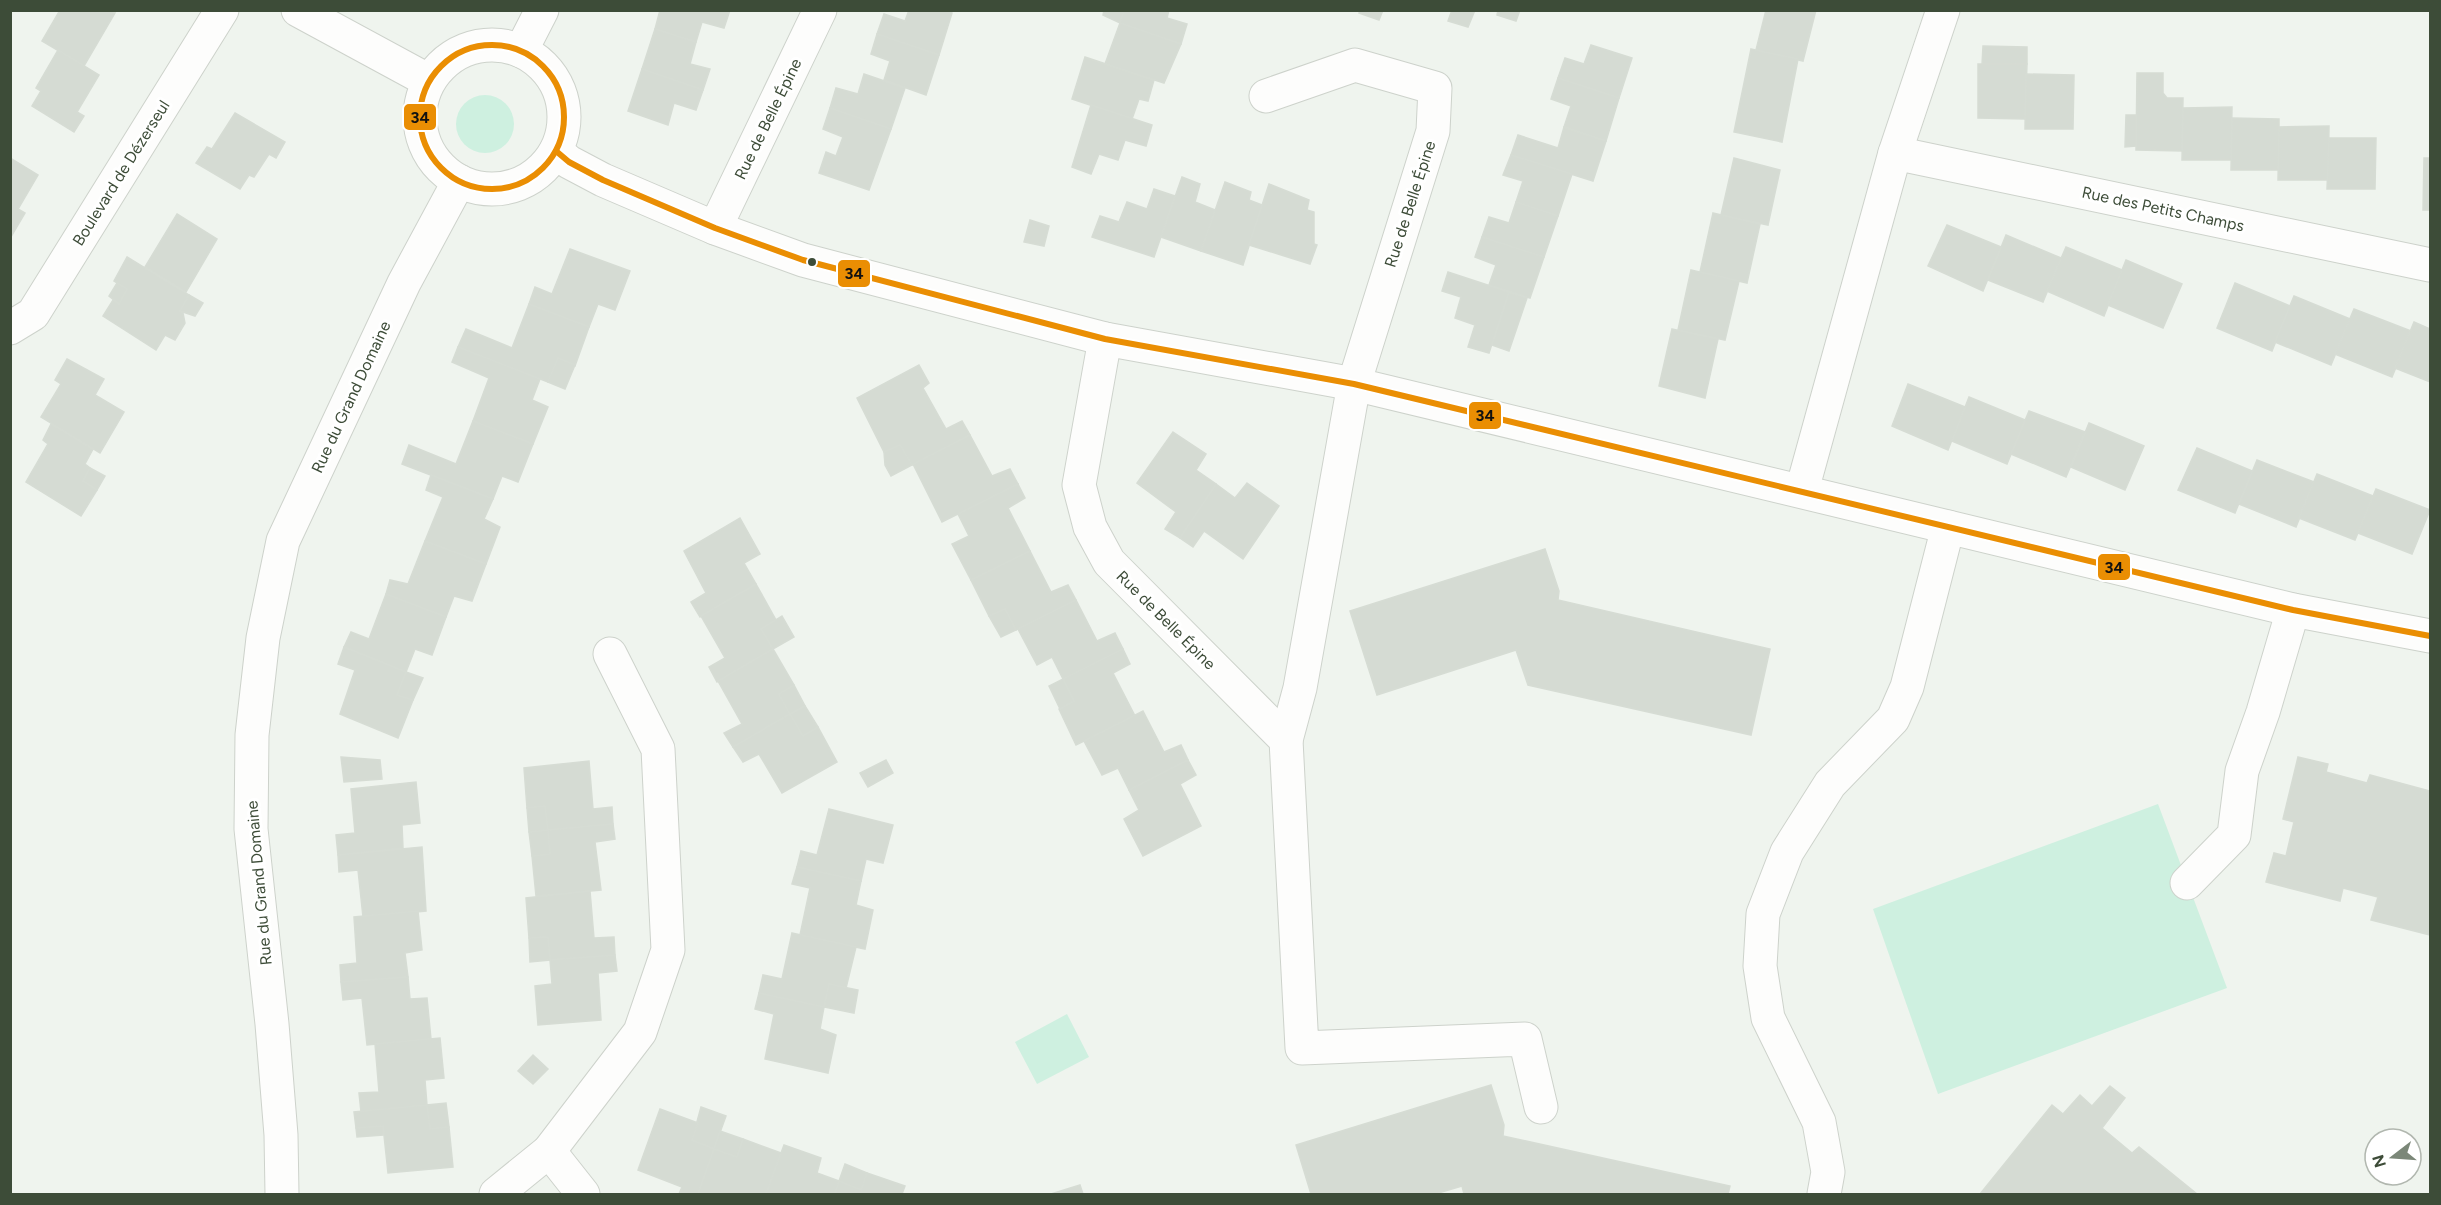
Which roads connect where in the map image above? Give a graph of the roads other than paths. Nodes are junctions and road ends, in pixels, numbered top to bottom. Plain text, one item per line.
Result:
1 (222, 10) edge
2 (298, 10) edge
3 (542, 10) edge
4 (820, 10) edge
5 (1943, 10) edge
6 (521, 51) junction
7 (429, 81) junction
8 (1266, 96) dead end
9 (556, 152) junction
10 (1895, 153) junction
11 (459, 181) junction
12 (715, 228) junction
13 (2430, 265) edge
14 (10, 328) edge
15 (1105, 339) junction
16 (1354, 384) junction
17 (1802, 490) junction
18 (1948, 527) junction
19 (2293, 610) junction
20 (2430, 636) edge
21 (610, 654) dead end
22 (1286, 740) junction
23 (2187, 883) dead end
24 (1541, 1107) dead end
25 (549, 1151) junction
26 (282, 1194) edge
27 (496, 1194) edge
28 (583, 1194) edge
29 (1824, 1194) edge

1 - 14 street, Boulevard de Dézerseul
2 - 7 street
3 - 6 street
4 - 12 street, Rue de Belle Épine
5 - 10 street
6 - 7 street
6 - 9 street
7 - 11 street
8 - 16 street, Rue de Belle Épine
9 - 11 street
9 - 12 street
10 - 13 street, Rue des Petits Champs
10 - 17 street
11 - 26 street, Rue du Grand Domaine
12 - 15 street
15 - 16 street
15 - 22 street, Rue de Belle Épine
16 - 17 street
16 - 22 street, Rue de Belle Épine
17 - 18 street
18 - 19 street
18 - 29 street
19 - 20 street
19 - 23 street
21 - 25 street
22 - 24 street, Rue de Belle Épine
25 - 27 street
25 - 28 street

